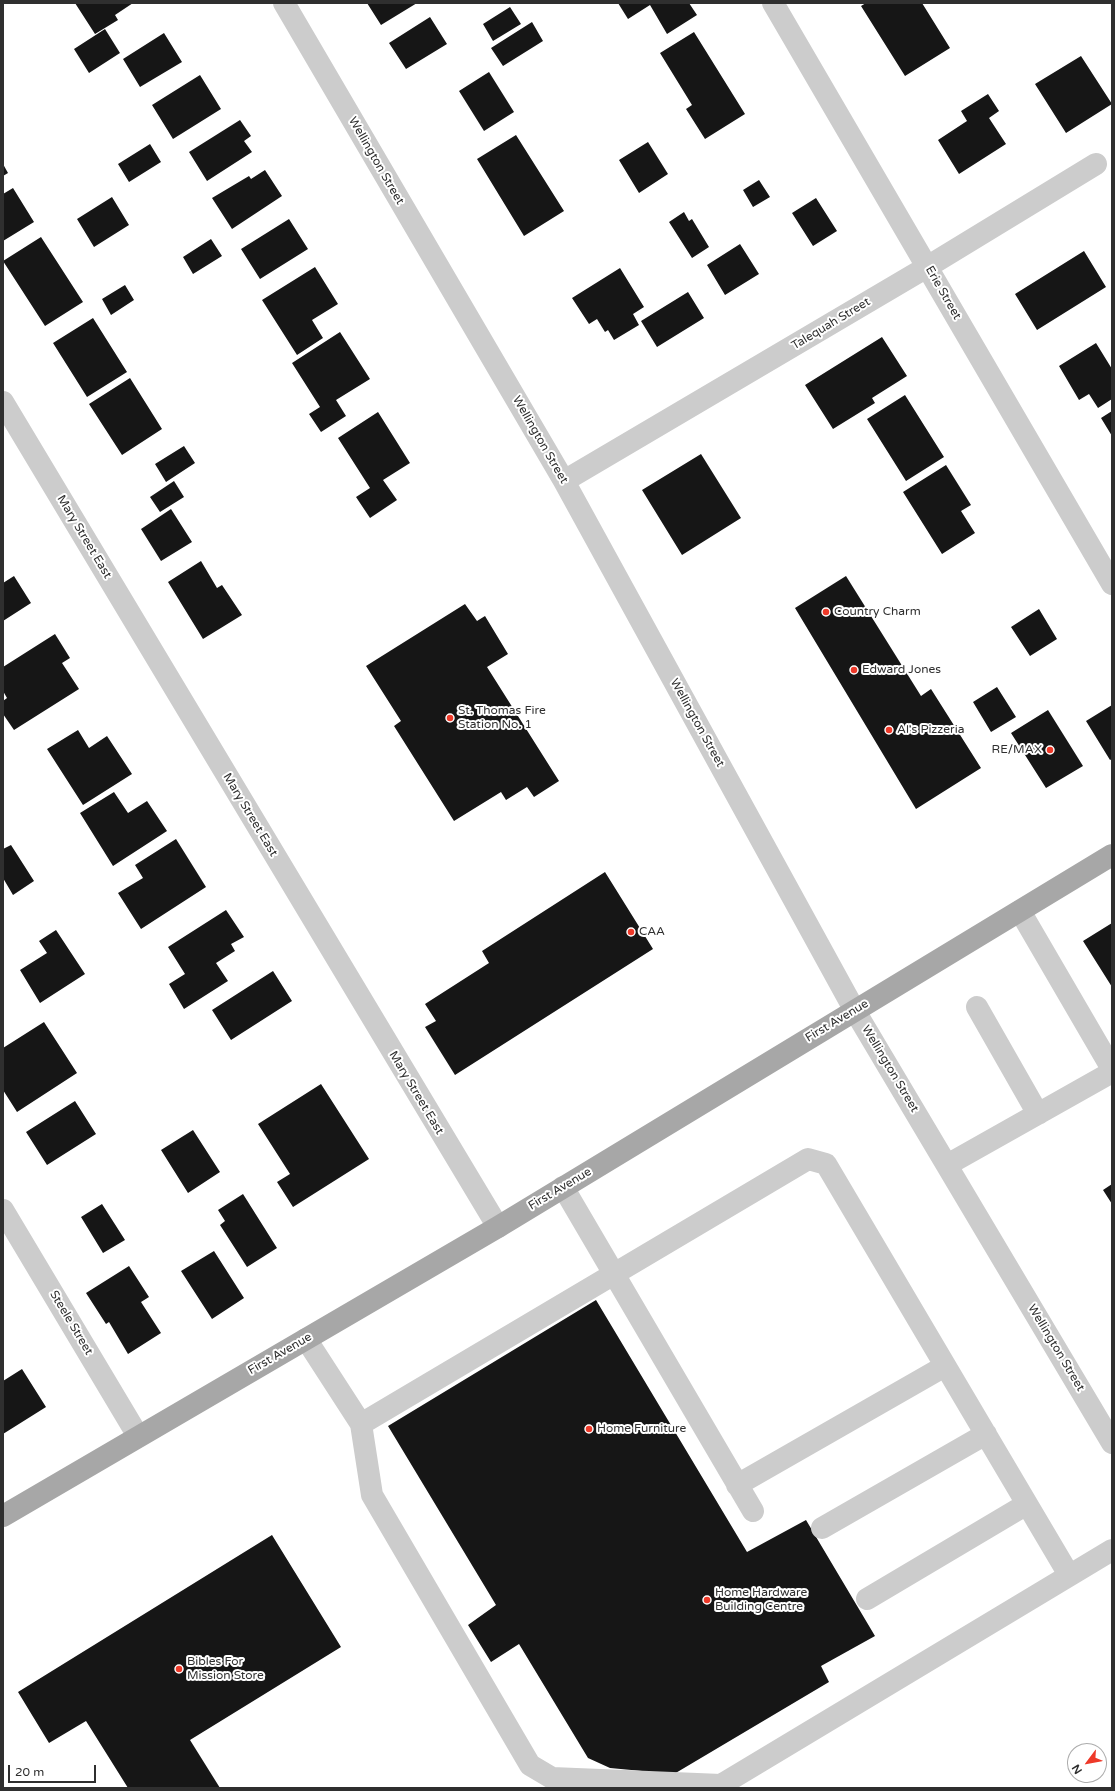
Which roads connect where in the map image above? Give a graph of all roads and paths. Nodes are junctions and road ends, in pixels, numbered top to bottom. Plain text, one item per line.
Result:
1 (284, 3) edge
2 (773, 3) edge
3 (1096, 164) dead end
4 (927, 267) junction
5 (3, 402) edge
6 (564, 481) junction
7 (1112, 584) edge
8 (1112, 855) edge
9 (1020, 911) junction
10 (977, 1008) dead end
11 (855, 1010) junction
12 (1112, 1068) edge
13 (1112, 1072) edge
14 (1038, 1114) junction
15 (947, 1165) junction
16 (563, 1187) junction
17 (3, 1210) edge
18 (498, 1227) junction
19 (615, 1274) junction
20 (306, 1339) junction
21 (945, 1366) junction
22 (361, 1424) junction
23 (986, 1434) junction
24 (138, 1436) junction
25 (1112, 1443) edge
26 (737, 1484) junction
27 (1027, 1504) junction
28 (753, 1511) dead end
29 (3, 1516) edge
30 (822, 1528) dead end
31 (1112, 1550) edge
32 (1070, 1575) junction
33 (867, 1599) dead end

1 - 6 street, Wellington Street
2 - 4 street, Erie Street
3 - 4 street, Talequah Street
4 - 6 street, Talequah Street
4 - 7 street, Erie Street
5 - 18 street, Mary Street East
6 - 11 street, Wellington Street
8 - 9 main road, First Avenue
9 - 11 main road, First Avenue
9 - 12 street
10 - 14 street
11 - 15 street, Wellington Street
11 - 16 main road, First Avenue
13 - 14 street
14 - 15 street
15 - 25 street, Wellington Street
16 - 18 main road, First Avenue
16 - 19 street
17 - 24 street, Steele Street
18 - 20 main road, First Avenue
19 - 21 street
19 - 22 street
19 - 26 street
20 - 22 street
20 - 24 main road, First Avenue
21 - 23 street
21 - 26 street
22 - 32 street
23 - 27 street
23 - 30 street
24 - 29 main road, First Avenue
26 - 28 street
27 - 32 street
27 - 33 street
31 - 32 street

